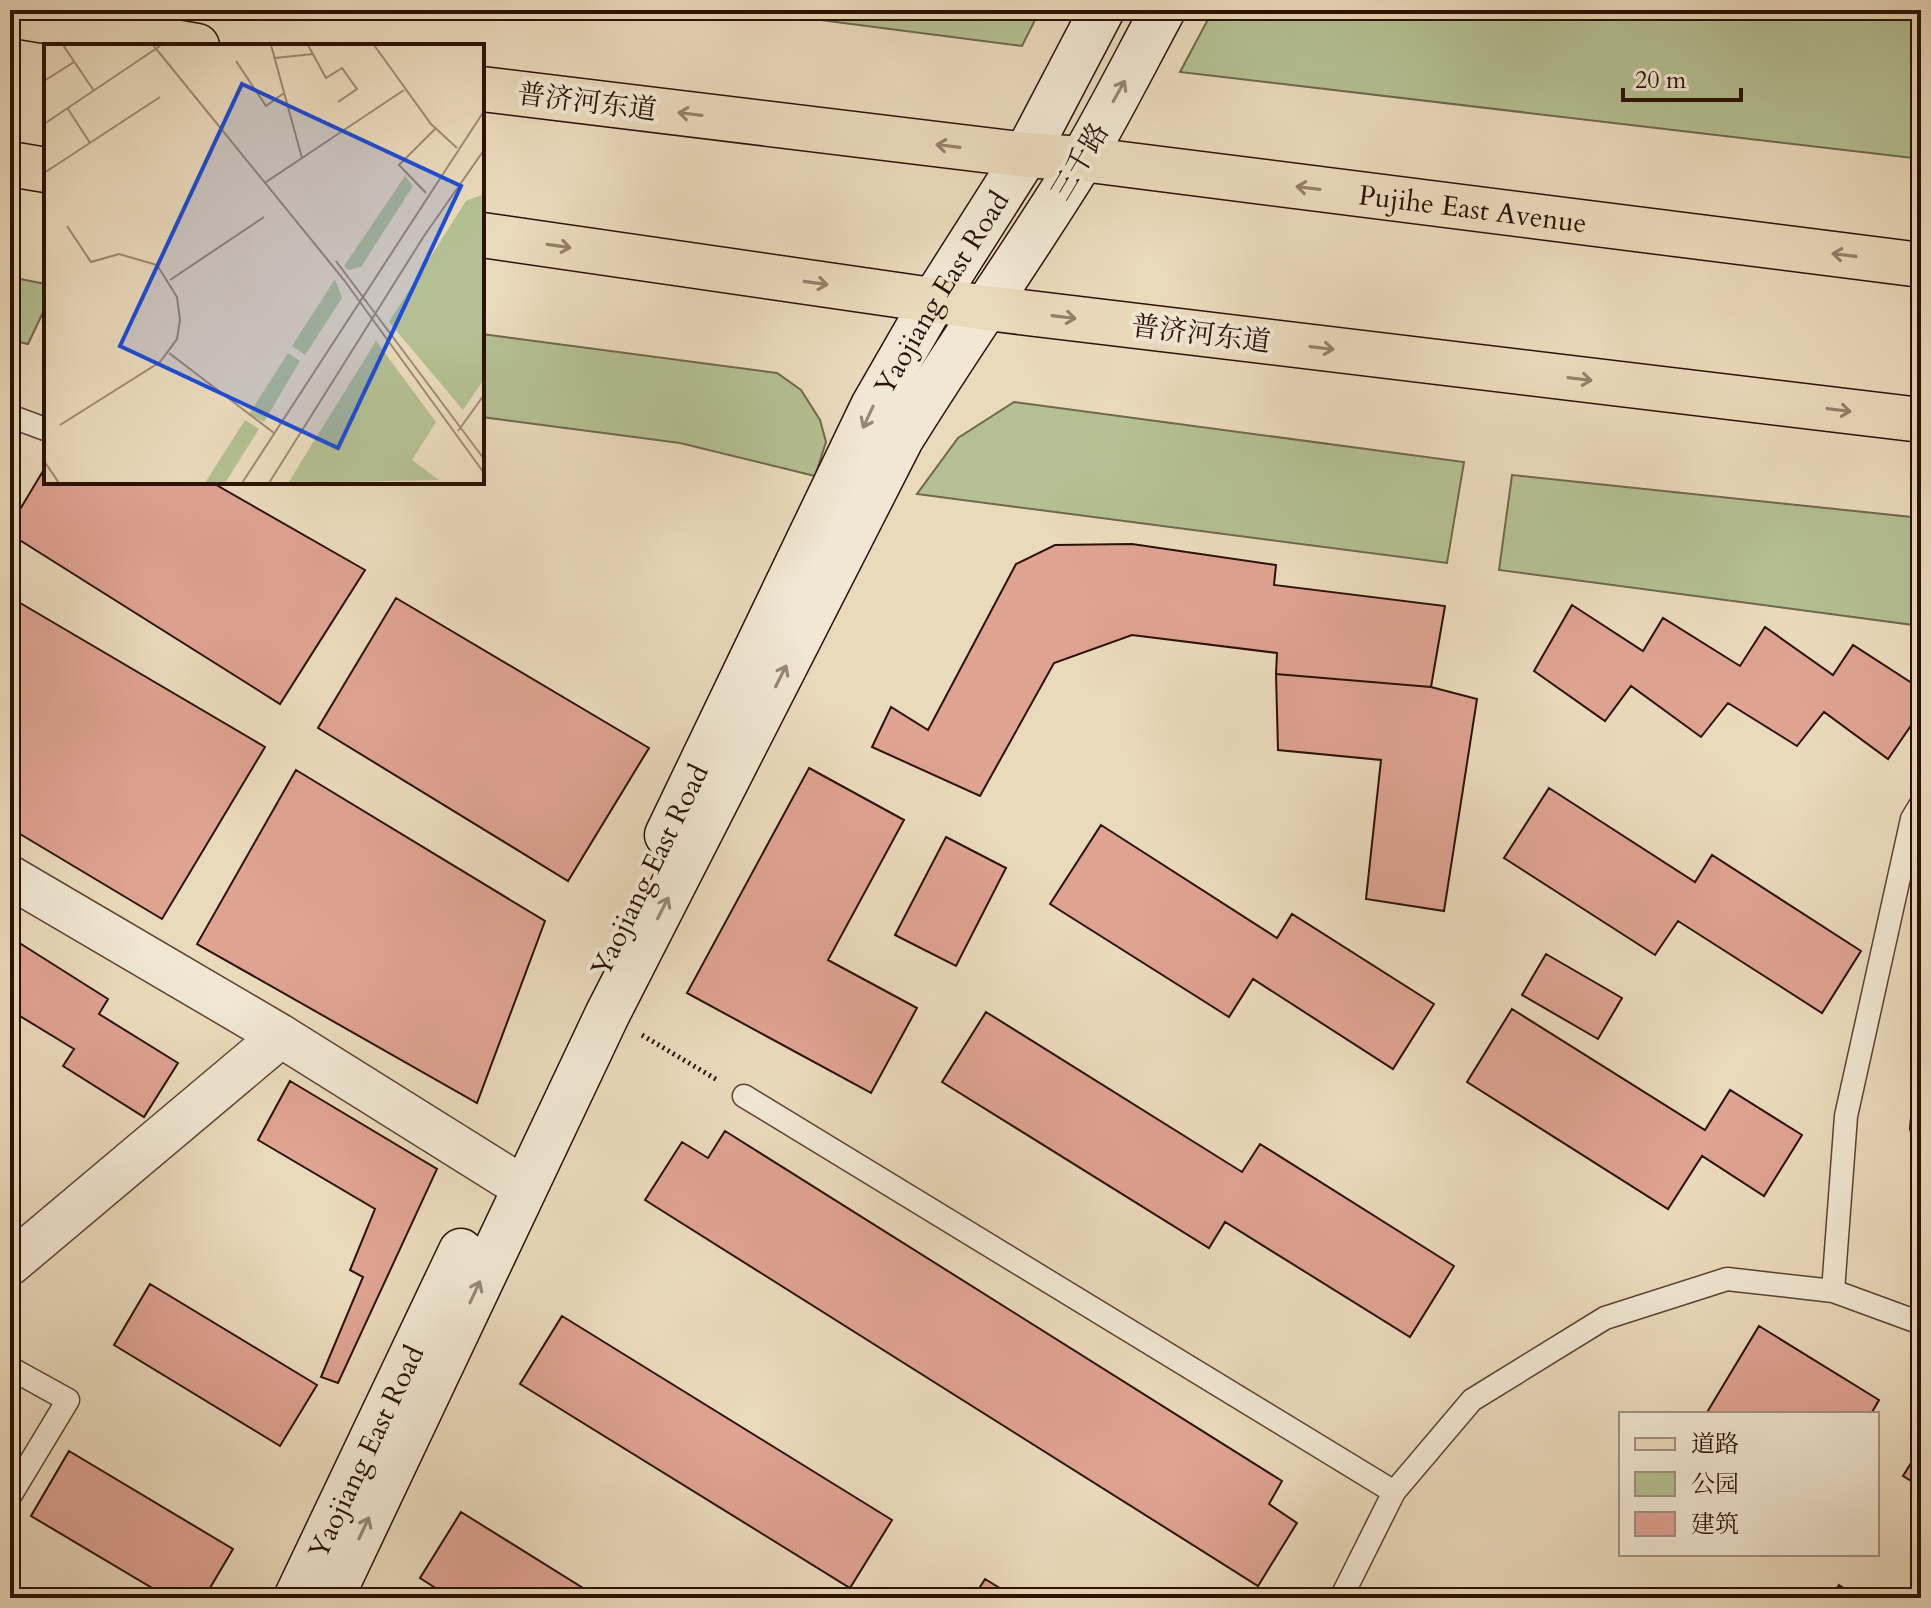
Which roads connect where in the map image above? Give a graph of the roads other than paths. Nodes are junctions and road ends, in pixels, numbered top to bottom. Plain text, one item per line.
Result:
1 (1102, 10) edge
2 (1163, 10) edge
3 (10, 15) edge
4 (185, 44) edge
5 (484, 89) edge
6 (1026, 155) junction
7 (1082, 159) junction
8 (10, 164) edge
9 (44, 170) edge
10 (484, 235) edge
11 (1921, 265) edge
12 (934, 300) junction
13 (987, 308) junction
14 (10, 416) edge
15 (1921, 420) edge
16 (44, 429) edge
17 (1921, 804) edge
18 (10, 877) edge
19 (281, 1036) junction
20 (744, 1096) road end
21 (511, 1180) junction
22 (10, 1264) edge
23 (1833, 1291) junction
24 (1921, 1324) edge
25 (10, 1368) edge
26 (1394, 1492) junction
27 (10, 1496) edge
28 (296, 1598) edge
29 (331, 1598) edge
30 (1341, 1598) edge

1 - 6 street, 三千路
7 -> 2 street, 三千路
3 - 4 main road
6 -> 5 main road, 普济河东道
6 - 7 main road, Pujihe East Avenue
6 - 12 street, Yaojiang East Road
11 -> 7 main road, Pujihe East Avenue
7 - 13 street, 三千路
8 - 9 main road
10 -> 12 main road, 普济河东道
12 - 13 main road, 普济河东道
12 -> 21 street, Yaojiang East Road
13 -> 15 main road, 普济河东道
21 -> 13 street, Yaojiang East Road
14 - 16 lane
17 - 23 lane
18 - 19 street
19 - 21 street
19 - 22 street
20 - 26 lane
21 - 28 street, Yaojiang East Road
29 -> 21 street, Yaojiang East Road
23 - 24 lane
23 - 26 lane
25 - 27 lane
26 - 30 lane

